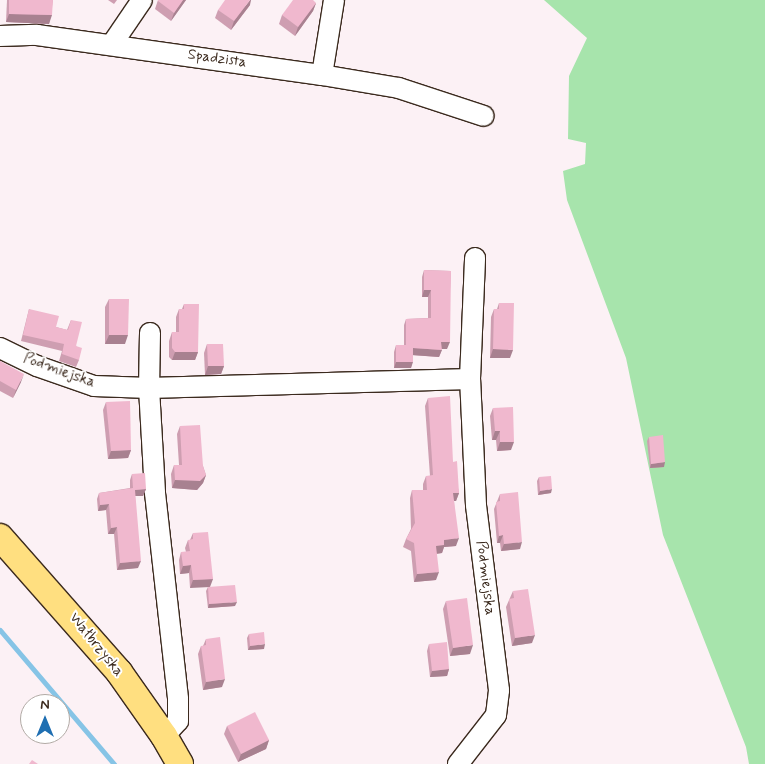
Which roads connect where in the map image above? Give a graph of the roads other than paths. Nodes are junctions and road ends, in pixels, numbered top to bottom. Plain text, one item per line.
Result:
1 (142, 0) edge
2 (334, 0) edge
3 (0, 36) edge
4 (112, 44) junction
5 (322, 75) junction
6 (484, 116) dead end
7 (475, 258) dead end
8 (150, 333) dead end
9 (0, 348) edge
10 (470, 379) junction
11 (149, 388) junction
12 (0, 537) edge
13 (164, 736) junction
14 (180, 764) edge
15 (458, 764) edge

1 - 4 street
2 - 5 street
3 - 4 street, Spadzista
4 - 5 street, Spadzista
5 - 6 street, Spadzista
7 - 10 street, Podmiejska
8 - 11 street
9 - 11 street, Podmiejska
10 - 11 street, Podmiejska
10 - 15 street, Podmiejska
11 - 13 street
12 - 13 main road, Wałbrzyska
13 - 14 main road, Wałbrzyska

